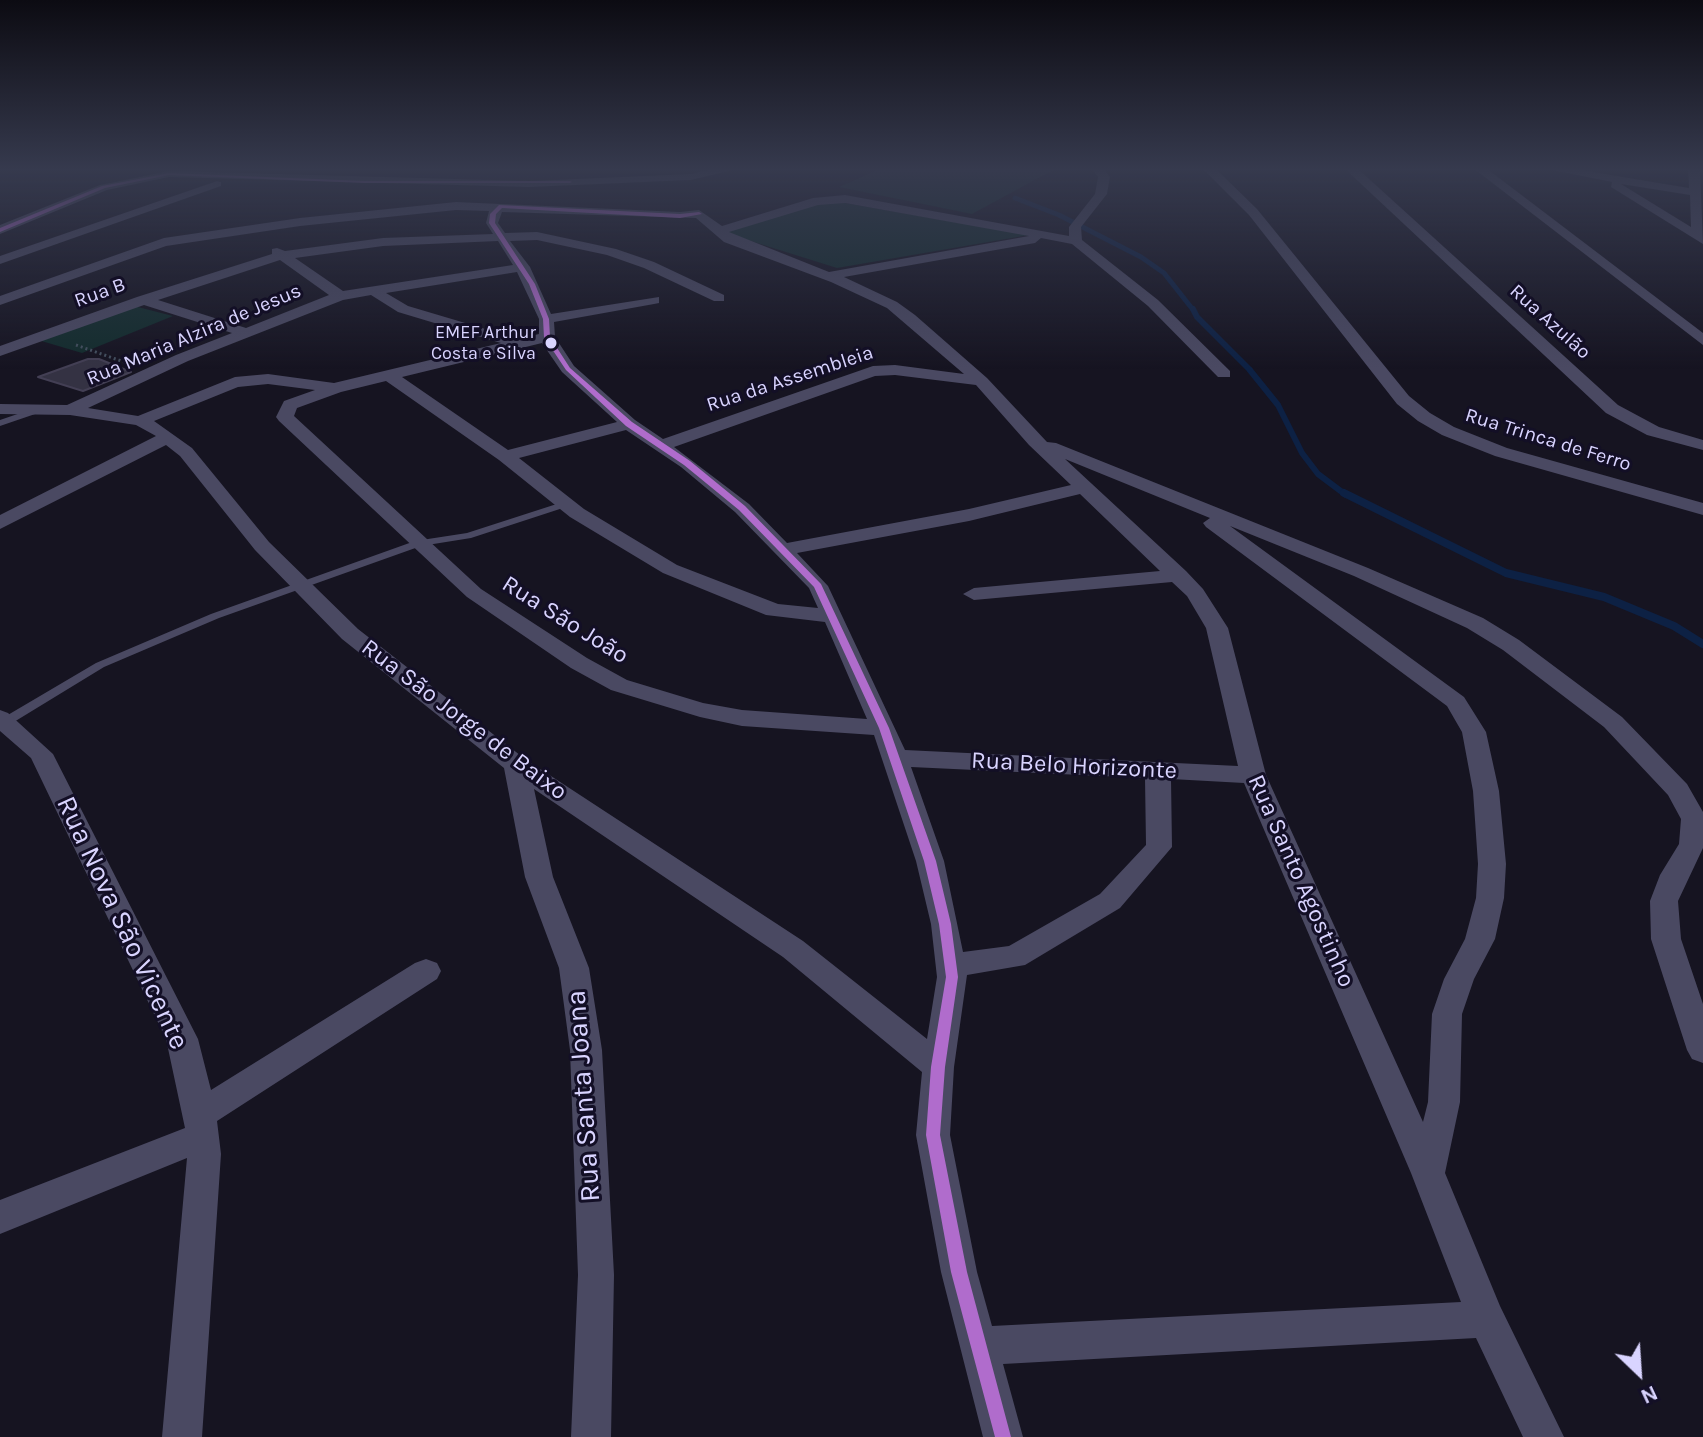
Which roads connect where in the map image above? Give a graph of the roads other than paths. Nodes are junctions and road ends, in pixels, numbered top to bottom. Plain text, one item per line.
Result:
1 (71, 235) edge
2 (208, 235) edge
3 (260, 235) edge
4 (725, 235) edge
5 (1040, 235) edge
6 (1076, 235) edge
7 (1271, 235) edge
8 (1423, 235) edge
9 (1566, 235) edge
10 (499, 236) junction
11 (1051, 237) junction
12 (1076, 241) junction
13 (281, 256) junction
14 (0, 260) edge
15 (523, 267) junction
16 (828, 276) junction
17 (370, 289) junction
18 (340, 296) junction
19 (719, 298) dead end
20 (142, 300) junction
21 (654, 300) dead end
22 (0, 301) edge
23 (546, 328) junction
24 (245, 332) junction
25 (1703, 340) edge
26 (517, 343) junction
27 (0, 351) edge
28 (387, 374) junction
29 (1224, 374) dead end
30 (981, 381) junction
31 (335, 388) junction
32 (0, 409) edge
33 (38, 410) junction
34 (70, 410) junction
35 (140, 421) junction
36 (0, 423) edge
37 (629, 424) junction
38 (168, 437) junction
39 (1035, 441) junction
40 (662, 445) junction
41 (1703, 445) edge
42 (505, 456) junction
43 (1084, 487) junction
44 (1186, 503) junction
45 (566, 504) junction
46 (1703, 509) edge
47 (0, 523) edge
48 (419, 543) junction
49 (786, 549) junction
50 (1179, 575) junction
51 (299, 584) junction
52 (974, 594) dead end
53 (831, 616) junction
54 (2, 720) edge
55 (884, 728) junction
56 (896, 758) junction
57 (516, 765) junction
58 (1158, 770) junction
59 (1253, 775) junction
60 (951, 965) junction
61 (426, 971) dead end
62 (1703, 1050) edge
63 (938, 1067) junction
64 (201, 1125) junction
65 (1428, 1173) junction
66 (0, 1217) edge
67 (1487, 1319) junction
68 (979, 1346) junction
69 (182, 1437) edge
70 (591, 1437) edge
71 (1003, 1437) edge
72 (1544, 1437) edge

1 - 14 street
2 - 22 street
3 - 13 street
4 - 16 street, Rua Santo Agostinho
5 - 11 street
6 - 12 street
7 - 46 street, Rua Trinca de Ferro
8 - 41 street, Rua Azulão
9 - 25 street
10 - 13 street, Rua B
10 - 15 street
10 - 19 street, Rua B
11 - 12 street
11 - 16 street
12 - 29 street
13 - 18 street
13 - 20 street, Rua B
15 - 17 street, Rua Maria Alzira de Jesus
15 - 23 street
16 - 30 street, Rua Santo Agostinho
17 - 18 street, Rua Maria Alzira de Jesus
17 - 26 street
18 - 24 street, Rua Maria Alzira de Jesus
20 - 24 street
20 - 27 street, Rua B
21 - 23 street
23 - 26 street
23 - 37 street
24 - 34 street, Rua Maria Alzira de Jesus
26 - 28 street
28 - 31 street
28 - 42 street
30 - 39 street, Rua Santo Agostinho
30 - 40 street, Rua da Assembleia
31 - 35 street
31 - 48 street, Rua São João
32 - 33 street
33 - 34 street
33 - 36 lane
34 - 35 street
35 - 38 street, Rua São Jorge de Baixo
37 - 40 street
37 - 42 street
38 - 47 street
38 - 51 street, Rua São Jorge de Baixo
39 - 43 street, Rua Santo Agostinho
39 - 44 street
40 - 49 street
42 - 45 street
43 - 49 street
43 - 50 street, Rua Santo Agostinho
44 - 62 street
44 - 65 street
45 - 48 lane
45 - 53 street
48 - 51 lane
48 - 55 street, Rua São João
49 - 53 street
50 - 52 street
50 - 59 street, Rua Santo Agostinho
51 - 54 lane
51 - 57 street, Rua São Jorge de Baixo
53 - 55 street
54 - 64 street, Rua Nova São Vicente
55 - 56 street
56 - 58 street, Rua Belo Horizonte
56 - 60 street
57 - 63 street, Rua São Jorge de Baixo
57 - 70 street, Rua Santa Joana
58 - 59 street, Rua Belo Horizonte
58 - 60 street
59 - 65 street, Rua Santo Agostinho
60 - 63 street
61 - 64 street
63 - 68 street
64 - 66 street
64 - 69 street, Rua Nova São Vicente
65 - 67 street, Rua Santo Agostinho
67 - 68 street
67 - 72 street, Rua Santo Agostinho
68 - 71 street

